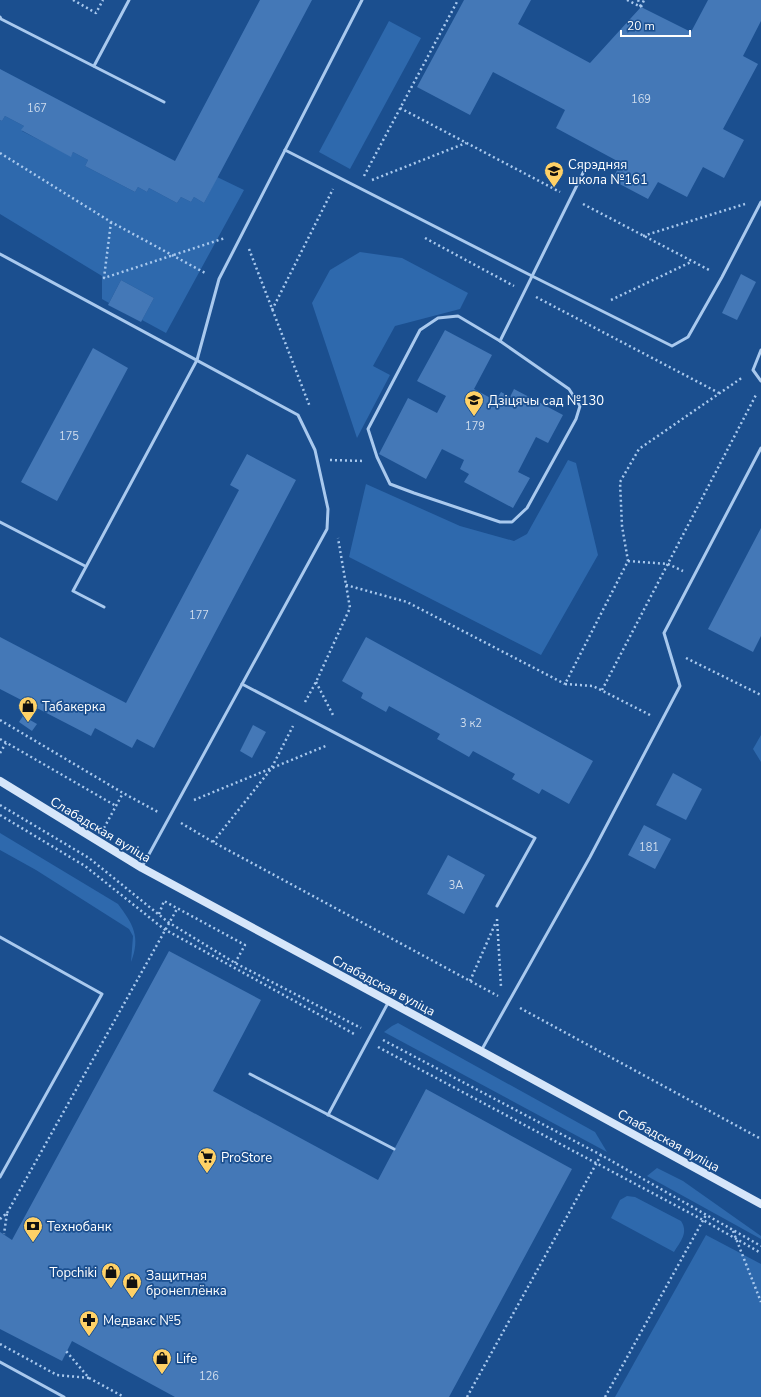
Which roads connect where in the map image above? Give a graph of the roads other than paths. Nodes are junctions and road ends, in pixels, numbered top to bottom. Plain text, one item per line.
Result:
1 (130, 0) edge
2 (362, 0) edge
3 (0, 17) edge
4 (94, 66) junction
5 (164, 102) dead end
6 (285, 150) junction
7 (585, 169) dead end
8 (761, 202) edge
9 (0, 254) edge
10 (532, 276) junction
11 (500, 340) junction
12 (761, 350) edge
13 (197, 360) junction
14 (761, 381) edge
15 (761, 448) edge
16 (0, 522) edge
17 (85, 566) junction
18 (104, 607) dead end
19 (242, 684) junction
20 (0, 781) edge
21 (142, 868) junction
22 (496, 906) dead end
23 (0, 937) edge
24 (389, 1001) junction
25 (481, 1051) junction
26 (250, 1074) dead end
27 (328, 1115) junction
28 (394, 1149) dead end
29 (0, 1177) edge
30 (761, 1204) edge
31 (0, 1362) edge
32 (64, 1397) edge

1 - 4 lane
2 - 6 lane
3 - 4 lane
4 - 5 lane
6 - 10 lane
6 - 13 lane
7 - 10 lane
8 - 10 lane
9 - 13 lane
10 - 11 lane
11 - 11 lane
12 - 14 lane
13 - 17 lane
13 - 19 lane
15 - 25 lane
16 - 17 lane
17 - 18 lane
19 - 21 lane
19 - 22 lane
20 - 21 main road, Слабадская вуліца
21 - 24 main road, Слабадская вуліца
23 - 29 lane
24 - 25 main road, Слабадская вуліца
24 - 27 lane
25 - 30 main road, Слабадская вуліца
26 - 27 lane
27 - 28 lane
31 - 32 lane

